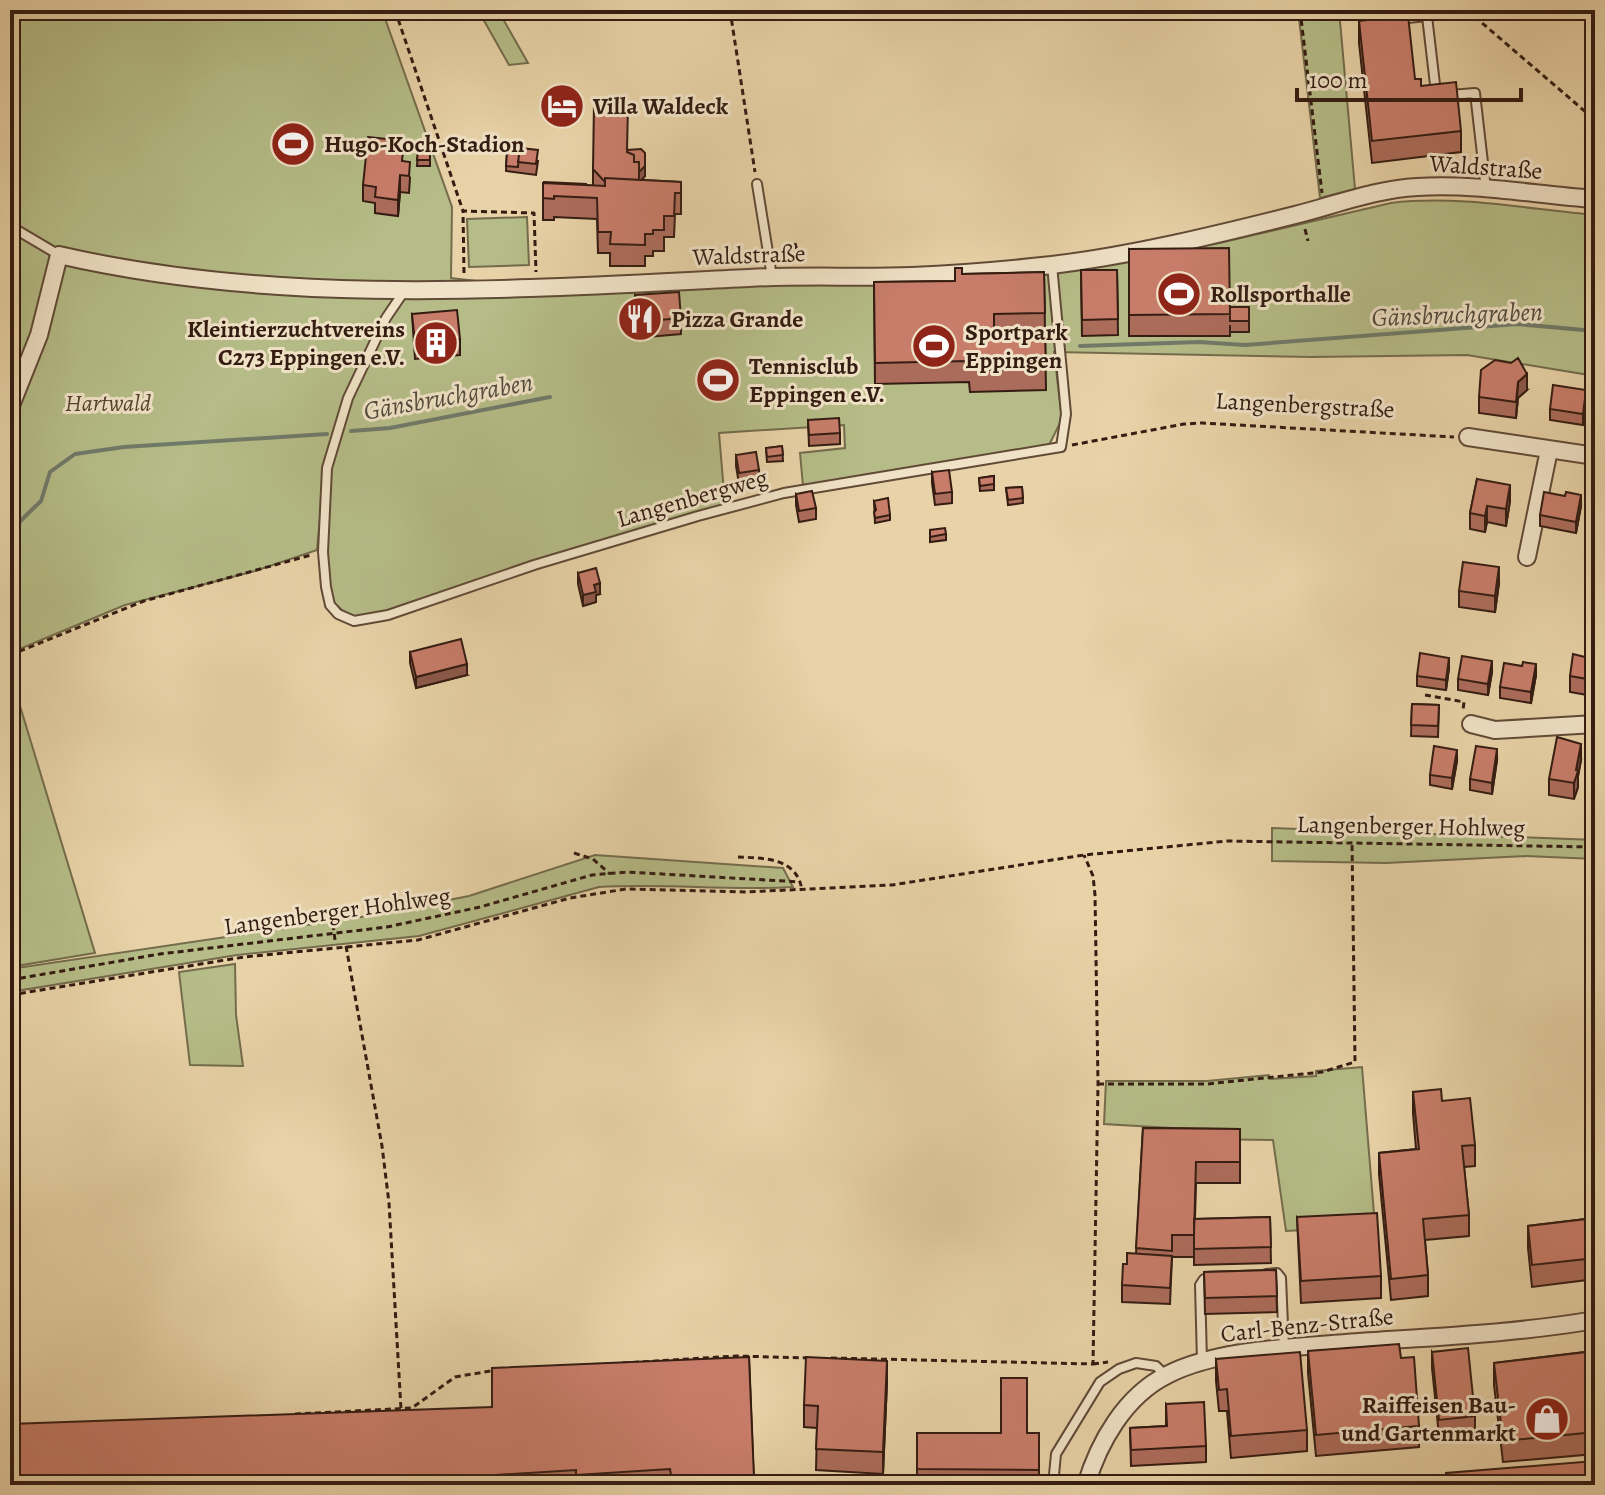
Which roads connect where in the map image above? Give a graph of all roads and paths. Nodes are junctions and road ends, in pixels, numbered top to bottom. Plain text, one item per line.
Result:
1 (395, 10) edge
2 (730, 10) edge
3 (1300, 10) edge
4 (1467, 10) edge
5 (1388, 21) edge
6 (1595, 120) edge
7 (757, 184) joint
8 (1486, 189) junction
9 (1595, 199) edge
10 (1324, 208) junction
11 (463, 211) junction
12 (10, 226) edge
13 (59, 255) junction
14 (1052, 265) junction
15 (772, 277) junction
16 (537, 288) junction
17 (406, 289) junction
18 (464, 291) junction
19 (10, 408) edge
20 (1468, 437) joint
21 (1061, 447) junction
22 (1549, 450) junction
23 (1595, 456) edge
24 (323, 552) junction
25 (1527, 557) dead end
26 (10, 655) edge
27 (1425, 695) dead end
28 (1467, 718) joint
29 (1595, 724) edge
30 (1352, 841) junction
31 (1595, 847) edge
32 (574, 853) dead end
33 (1084, 855) junction
34 (738, 857) dead end
35 (610, 874) junction
36 (801, 882) junction
37 (802, 891) junction
38 (333, 924) dead end
39 (346, 946) junction
40 (336, 947) junction
41 (10, 981) edge
42 (11, 994) edge
43 (1098, 1084) junction
44 (1263, 1275) edge
45 (1219, 1278) edge
46 (1595, 1320) edge
47 (1284, 1348) junction
48 (815, 1358) edge
49 (830, 1358) edge
50 (1202, 1361) junction
51 (610, 1363) edge
52 (498, 1370) edge
53 (1165, 1375) junction
54 (401, 1409) junction
55 (291, 1414) edge
56 (1053, 1485) edge
57 (1086, 1485) edge

1 - 11 path
2 - 7 path
3 - 10 path
4 - 6 path
5 - 8 lane
7 - 15 lane
8 - 9 street, Waldstraße
8 - 10 street, Waldstraße
10 - 14 street, Waldstraße
11 - 16 path
11 - 18 path
12 - 13 lane
13 - 17 street, Waldstraße
13 - 19 street
14 - 15 street, Waldstraße
14 - 21 lane
15 - 16 street, Waldstraße
16 - 18 street, Waldstraße
17 - 18 street, Waldstraße
17 - 24 lane, Langenbergweg
20 - 21 path, Langenbergstraße
20 - 22 street
21 - 24 lane, Langenbergweg
22 - 23 street
22 - 25 street
24 - 26 path
27 - 28 path
28 - 29 street
30 - 31 path, Langenberger Hohlweg
30 - 33 path, Langenberger Hohlweg
30 - 43 path
32 - 35 path
33 - 37 path, Langenberger Hohlweg
33 - 43 path
34 - 36 path
35 - 36 path, Langenberger Hohlweg
35 - 41 path, Langenberger Hohlweg
36 - 37 path
37 - 39 path, Langenberger Hohlweg
38 - 40 path, bridge
39 - 40 path, Langenberger Hohlweg
39 - 54 path
40 - 42 path, Langenberger Hohlweg
41 - 42 path
43 - 49 path
44 - 47 lane
45 - 50 lane
46 - 47 street, Carl-Benz-Straße
47 - 50 street, Carl-Benz-Straße
48 - 51 path
50 - 53 street, Carl-Benz-Straße
52 - 54 path
53 - 56 lane
53 - 57 street, Carl-Benz-Straße
54 - 55 path

